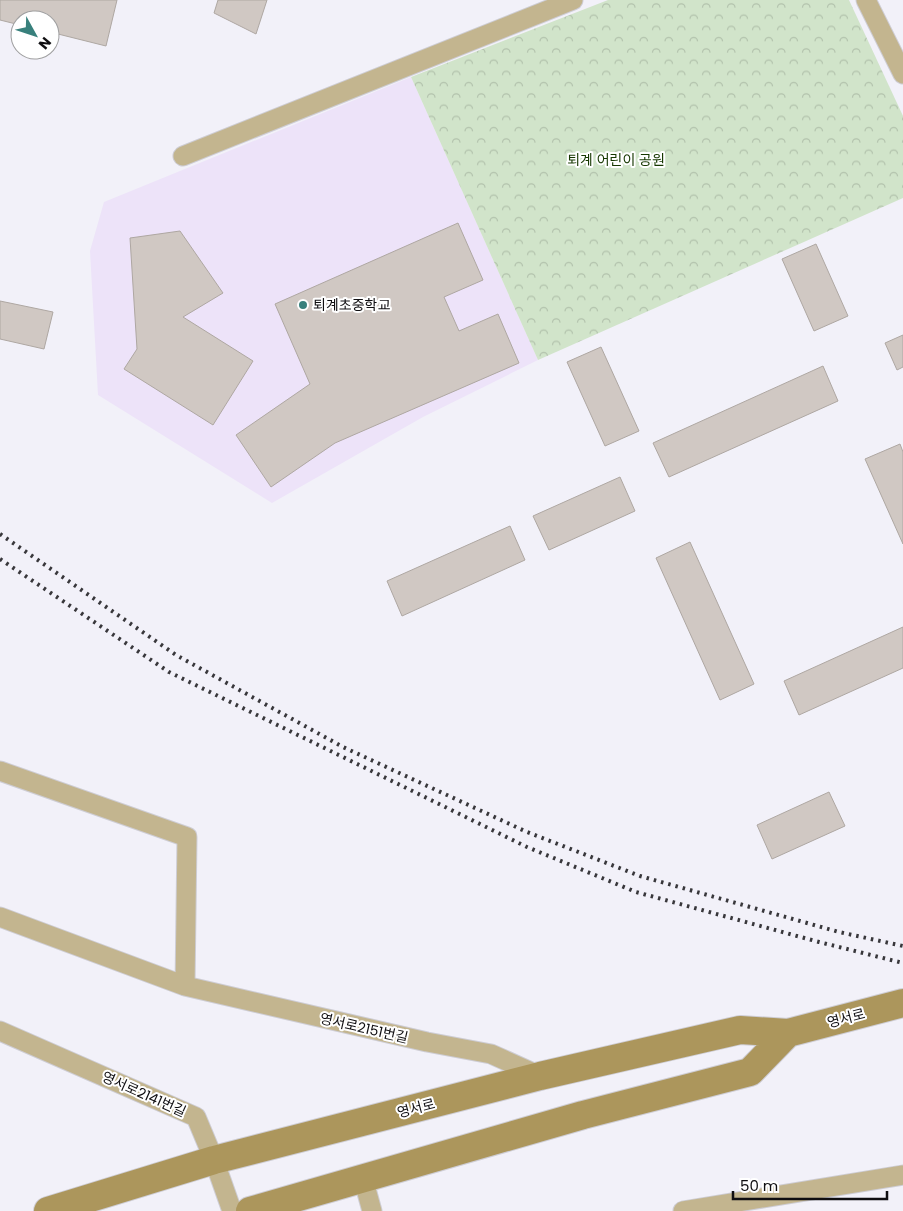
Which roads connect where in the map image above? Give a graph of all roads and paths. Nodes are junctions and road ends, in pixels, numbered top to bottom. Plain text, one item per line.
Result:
1 (573, 0) edge
2 (866, 0) edge
3 (903, 74) edge
4 (183, 156) dead end
5 (0, 771) edge
6 (0, 917) edge
7 (185, 986) junction
8 (903, 1003) edge
9 (0, 1031) edge
10 (788, 1033) junction
11 (540, 1076) junction
12 (214, 1160) junction
13 (903, 1175) edge
14 (363, 1178) junction
15 (48, 1211) edge
16 (232, 1211) edge
17 (250, 1211) edge
18 (372, 1211) edge
19 (683, 1211) edge

1 - 4 street
2 - 3 street
5 - 7 street
6 - 7 street, 영서로2151번길
7 - 11 street, 영서로2151번길
8 - 10 street, 영서로
9 - 12 street, 영서로2141번길
10 - 11 street, 영서로
10 - 14 street
11 - 12 street, 영서로
12 - 15 street, 영서로
12 - 16 street, 영서로2141번길
13 - 19 street
14 - 17 street
14 - 18 street

